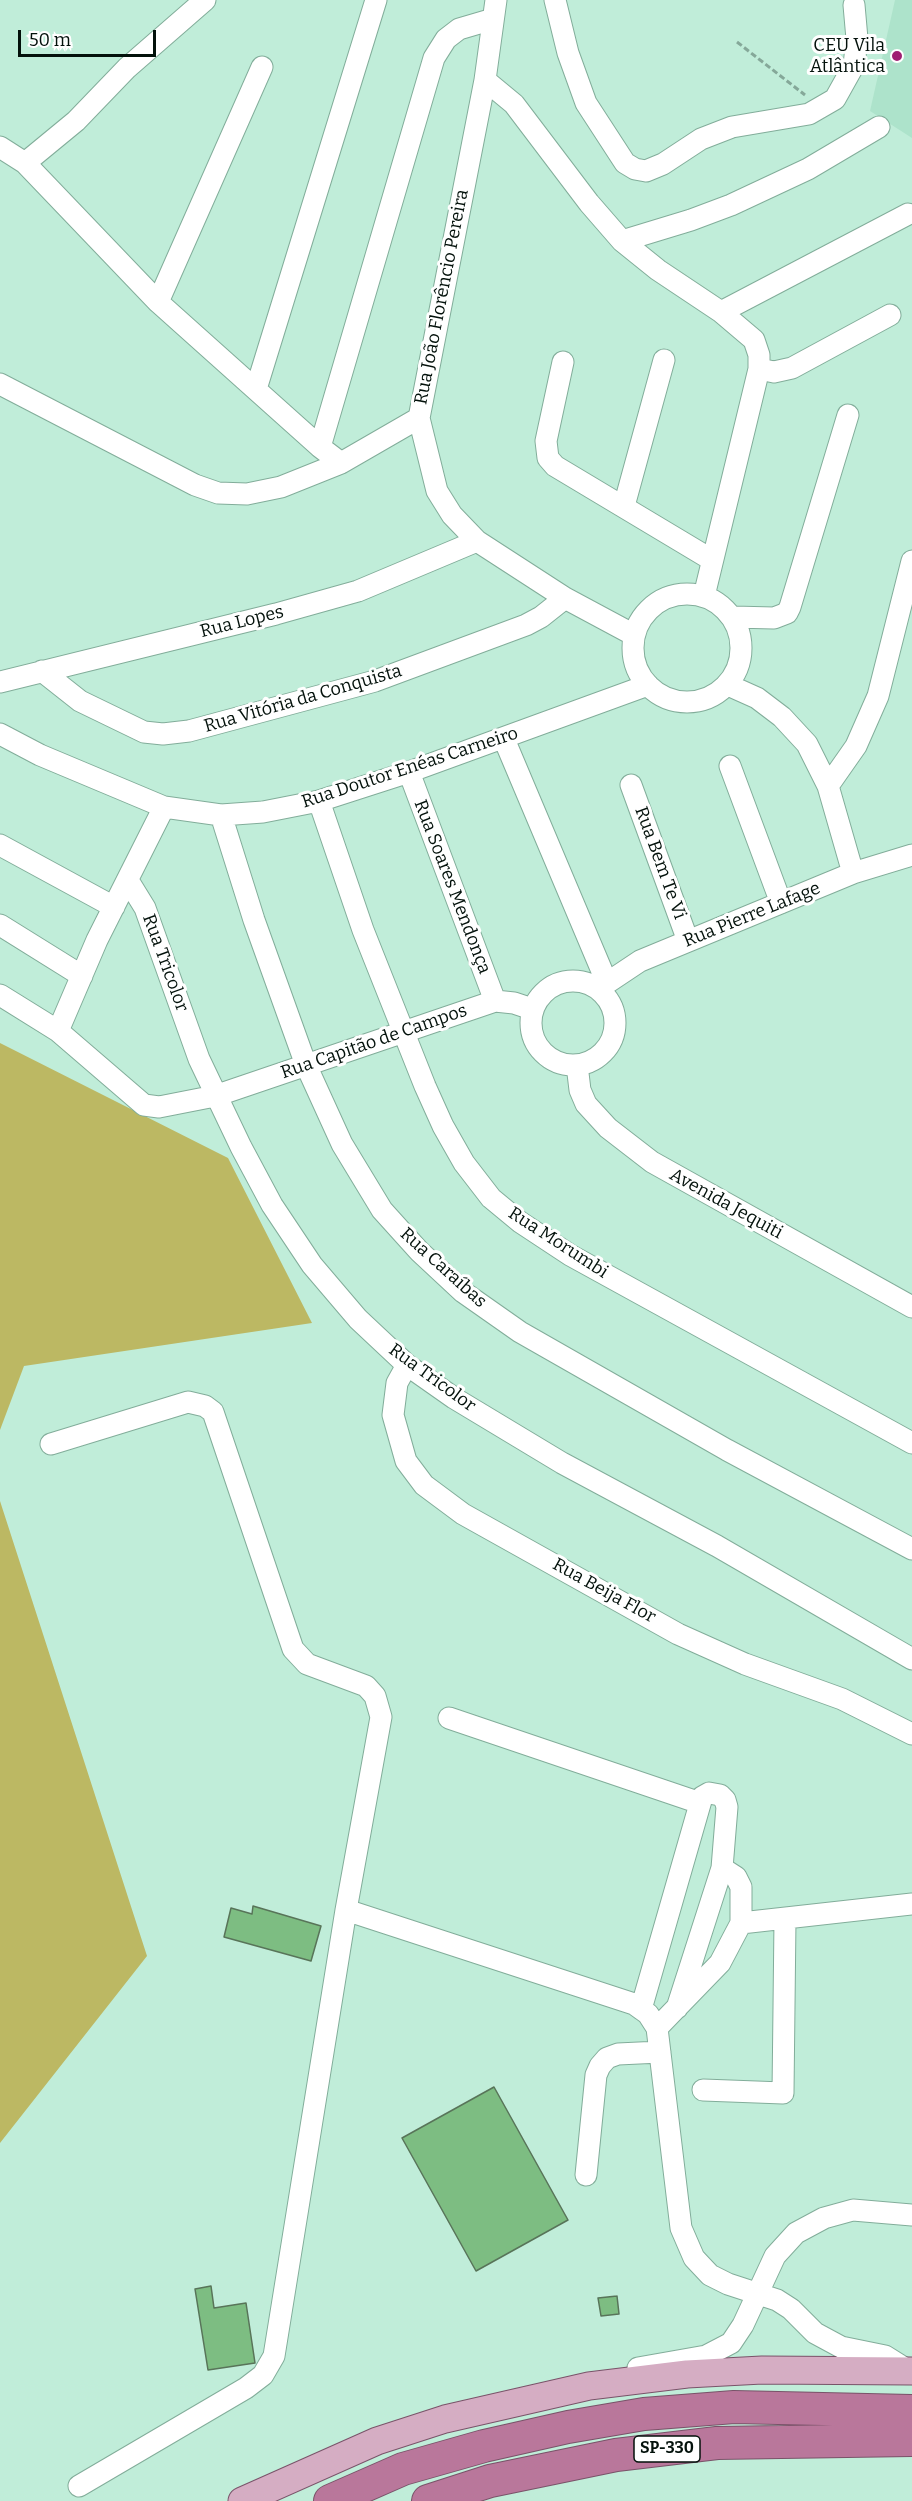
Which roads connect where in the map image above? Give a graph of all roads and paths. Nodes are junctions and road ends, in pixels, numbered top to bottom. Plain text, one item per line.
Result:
1 (205, 0) edge
2 (376, 0) edge
3 (555, 0) edge
4 (854, 5) dead end
5 (495, 10) edge
6 (737, 42) dead end
7 (262, 67) dead end
8 (485, 80) junction
9 (823, 108) junction
10 (879, 127) dead end
11 (0, 147) edge
12 (26, 163) junction
13 (908, 214) dead end
14 (622, 241) junction
15 (158, 302) junction
16 (721, 312) junction
17 (890, 315) dead end
18 (664, 360) dead end
19 (562, 362) dead end
20 (759, 369) junction
21 (0, 384) edge
22 (256, 389) junction
23 (848, 415) dead end
24 (419, 418) junction
25 (320, 447) junction
26 (341, 463) junction
27 (624, 506) junction
28 (477, 540) junction
29 (712, 560) junction
30 (912, 561) edge
31 (704, 596) junction
32 (565, 598) junction
33 (733, 617) junction
34 (634, 634) junction
35 (42, 671) junction
36 (0, 682) edge
37 (648, 685) junction
38 (728, 685) junction
39 (0, 734) edge
40 (504, 739) junction
41 (730, 766) dead end
42 (409, 772) junction
43 (631, 785) dead end
44 (828, 786) junction
45 (319, 801) junction
46 (164, 807) junction
47 (221, 815) junction
48 (0, 845) edge
49 (912, 855) edge
50 (853, 873) junction
51 (129, 882) junction
52 (781, 903) junction
53 (114, 906) junction
54 (0, 925) edge
55 (688, 940) junction
56 (82, 976) junction
57 (604, 988) junction
58 (0, 995) edge
59 (495, 1001) junction
60 (532, 1009) junction
61 (58, 1031) junction
62 (404, 1034) junction
63 (306, 1065) junction
64 (577, 1065) junction
65 (215, 1096) junction
66 (912, 1307) edge
67 (407, 1365) junction
68 (912, 1443) edge
69 (51, 1444) dead end
70 (912, 1550) edge
71 (912, 1659) edge
72 (449, 1719) dead end
73 (912, 1734) edge
74 (700, 1803) junction
75 (722, 1868) junction
76 (912, 1904) edge
77 (346, 1910) junction
78 (785, 1920) junction
79 (741, 1923) junction
80 (641, 2009) junction
81 (677, 2010) junction
82 (657, 2028) junction
83 (660, 2052) junction
84 (703, 2090) dead end
85 (586, 2175) dead end
86 (912, 2215) edge
87 (757, 2292) junction
88 (910, 2372) edge
89 (590, 2386) junction
90 (912, 2411) edge
91 (912, 2440) edge
92 (79, 2486) dead end
93 (242, 2501) edge
94 (330, 2501) edge
95 (428, 2501) edge

1 - 12 street
2 - 22 street
3 - 9 street
4 - 9 street
5 - 8 street, Rua João Florêncio Pereira
5 - 25 street
6 - 9 path
7 - 15 street
8 - 14 street
8 - 24 street, Rua João Florêncio Pereira
10 - 14 street
11 - 12 street
12 - 15 street
13 - 16 street
14 - 16 street
15 - 22 street
16 - 20 street
17 - 20 street
18 - 27 street
19 - 27 street
20 - 29 street
21 - 26 street
22 - 25 street
23 - 33 street
24 - 26 street
24 - 28 street, Rua João Florêncio Pereira
25 - 26 street
27 - 29 street
28 - 32 street, Rua João Florêncio Pereira
28 - 35 street, Rua Lopes
29 - 31 street
30 - 44 street
31 - 33 street
31 - 34 street
32 - 34 street, Rua João Florêncio Pereira
32 - 35 street, Rua Vitória da Conquista
33 - 38 street
34 - 37 street
35 - 36 street, Rua Lopes
37 - 38 street
37 - 40 street, Rua Doutor Enéas Carneiro
38 - 44 street
39 - 46 street, Rua Doutor Enéas Carneiro
40 - 42 street, Rua Doutor Enéas Carneiro
40 - 57 street
41 - 52 street
42 - 45 street, Rua Doutor Enéas Carneiro
42 - 59 street, Rua Soares Mendonça
43 - 55 street, Rua Bem Te Vi
44 - 50 street
45 - 47 street, Rua Doutor Enéas Carneiro
45 - 62 street, Rua Morumbi
46 - 47 street, Rua Doutor Enéas Carneiro
46 - 51 street
47 - 63 street, Rua Caraíbas
48 - 53 street
49 - 50 street, Rua Pierre Lafage
50 - 52 street, Rua Pierre Lafage
51 - 53 street
51 - 65 street, Rua Tricolor
52 - 55 street, Rua Pierre Lafage
53 - 56 street
54 - 56 street
55 - 57 street, Rua Pierre Lafage
56 - 61 street
57 - 60 street
57 - 64 street
58 - 61 street, Rua Capitão de Campos
59 - 60 street
59 - 62 street, Rua Capitão de Campos
60 - 64 street
61 - 65 street, Rua Capitão de Campos
62 - 63 street, Rua Capitão de Campos
62 - 68 street, Rua Morumbi
63 - 65 street, Rua Capitão de Campos
63 - 70 street, Rua Caraíbas
64 - 66 street, Avenida Jequiti
65 - 67 street, Rua Tricolor
67 - 71 street, Rua Tricolor
67 - 73 street, Rua Beija Flor
69 - 77 street
72 - 74 street
74 - 75 street
74 - 80 street
75 - 79 street
75 - 81 street
76 - 78 street
77 - 80 street
77 - 92 street
78 - 79 street
78 - 84 street
79 - 81 street
80 - 82 street
81 - 82 street
82 - 83 street
83 - 85 street
83 - 87 street
86 - 87 street
87 - 88 street
87 - 89 street
88 - 89 main road
89 - 93 main road
90 - 94 highway, SP-330
91 - 95 highway, SP-330

